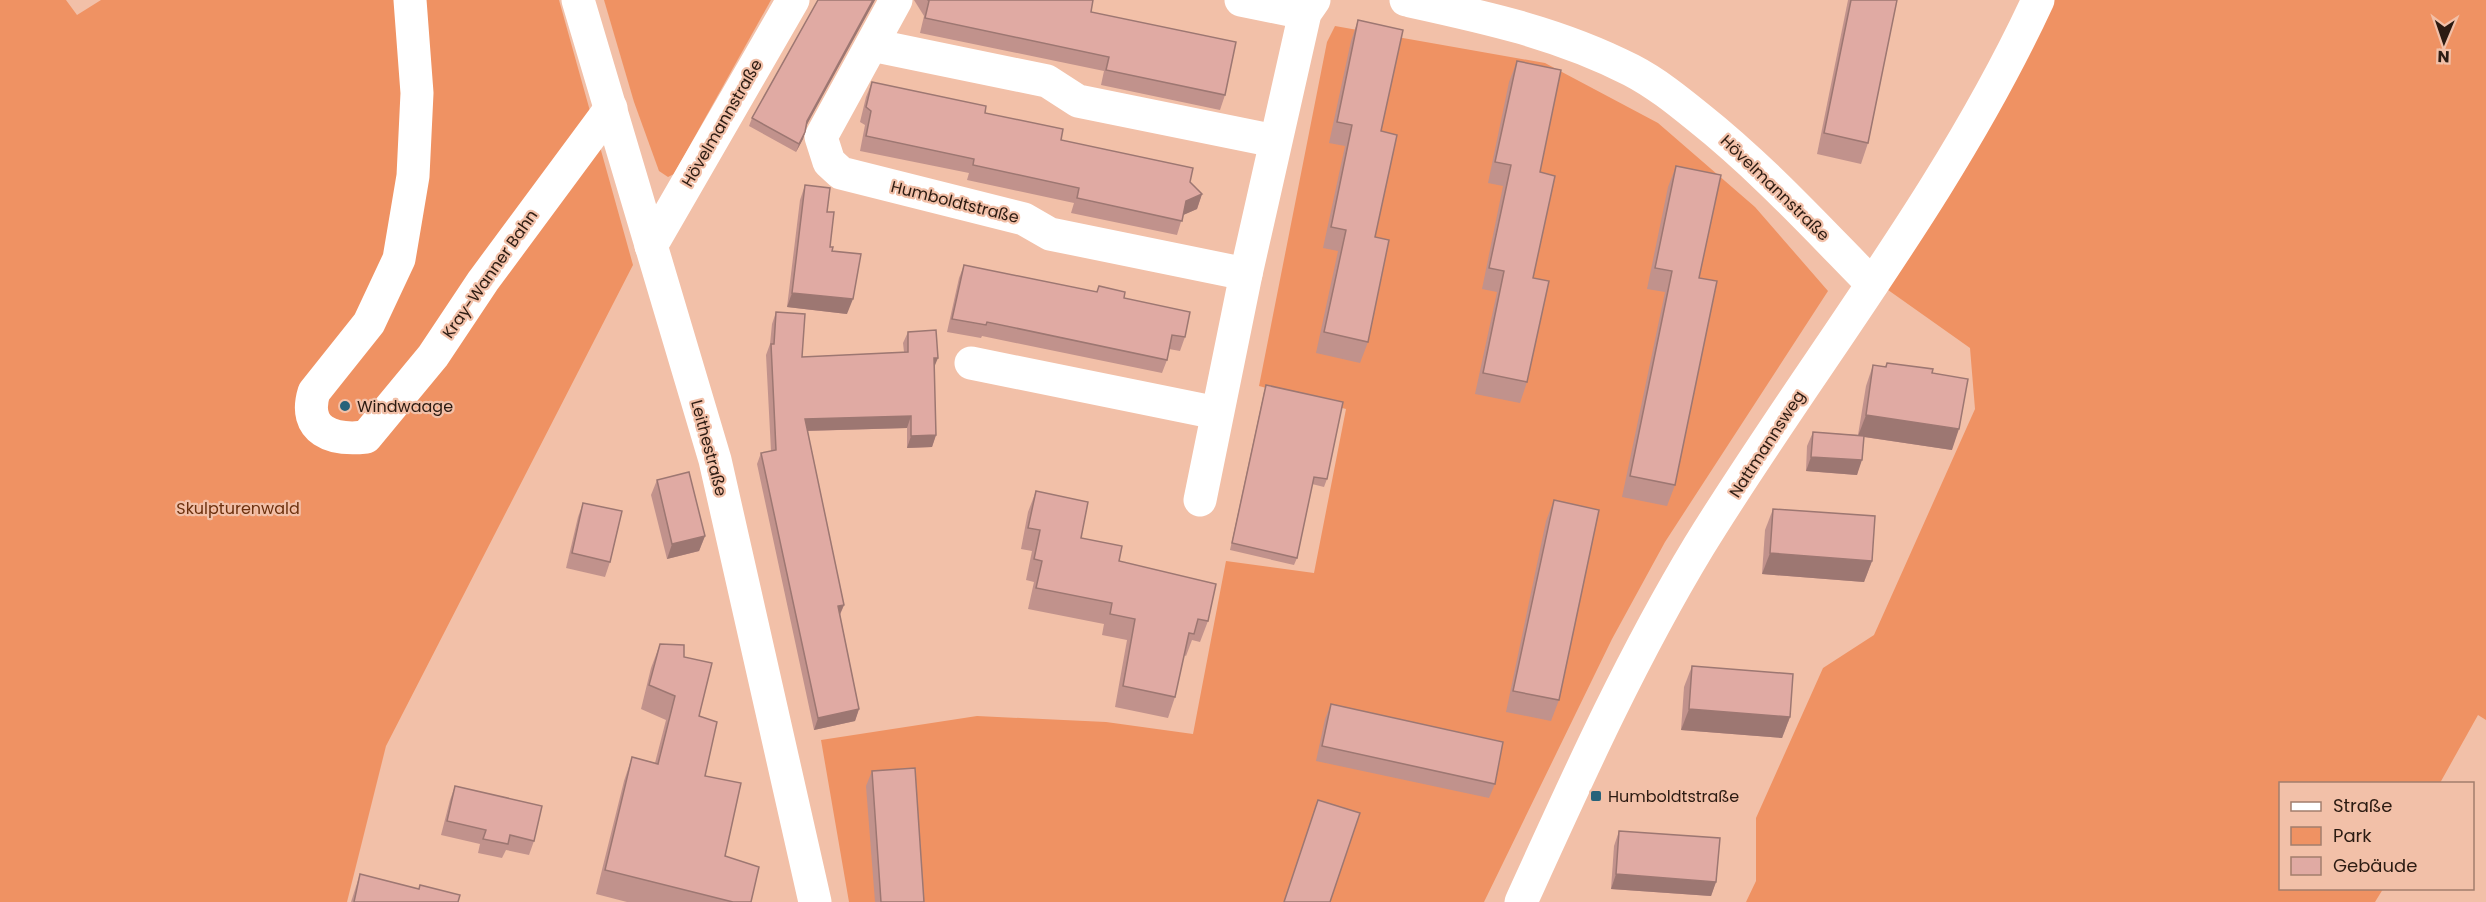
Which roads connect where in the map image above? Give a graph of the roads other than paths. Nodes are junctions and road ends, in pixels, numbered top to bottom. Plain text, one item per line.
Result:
1 (410, 0) edge
2 (578, 0) edge
3 (793, 0) edge
4 (897, 0) edge
5 (1241, 0) edge
6 (1406, 0) edge
7 (2038, 0) edge
8 (1310, 6) edge
9 (872, 45) junction
10 (611, 108) junction
11 (1275, 141) junction
12 (651, 246) junction
13 (1246, 274) junction
14 (1872, 285) junction
15 (971, 363) dead end
16 (1217, 413) junction
17 (1200, 500) dead end
18 (814, 902) edge
19 (1521, 902) edge

1 - 10 street, Kray-Wanner Bahn
2 - 10 street, Leithestraße
3 - 12 street, Hövelmannstraße
4 - 9 street, Humboldtstraße
5 - 8 street
6 - 14 street, Hövelmannstraße
7 - 14 street, Nattmannsweg
8 - 11 street
9 - 11 street
9 - 13 street, Humboldtstraße
10 - 12 street, Leithestraße
11 - 13 street
12 - 18 street, Leithestraße
13 - 16 street
14 - 19 street, Nattmannsweg
15 - 16 street
16 - 17 street

